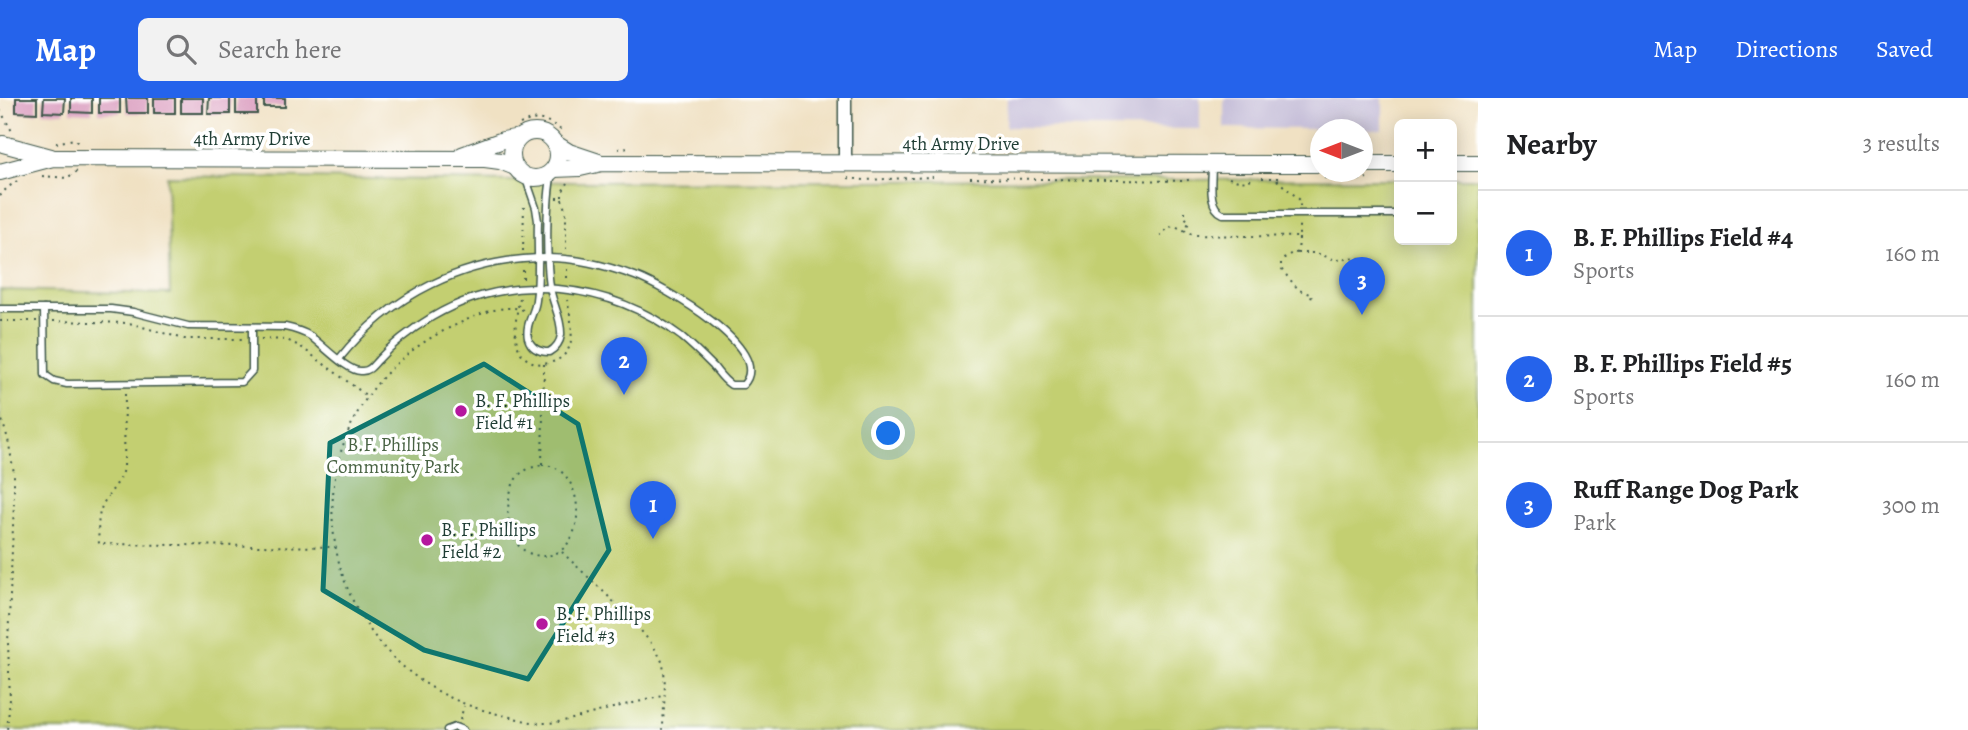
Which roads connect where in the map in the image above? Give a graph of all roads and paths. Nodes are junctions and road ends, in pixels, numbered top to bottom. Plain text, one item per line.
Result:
1 (845, 98) edge
2 (0, 110) edge
3 (520, 137) junction
4 (74, 139) dead end
5 (6, 140) edge
6 (556, 144) junction
7 (51, 151) junction
8 (451, 159) junction
9 (602, 163) junction
10 (1457, 163) edge
11 (1478, 163) edge
12 (1394, 165) edge
13 (0, 170) edge
14 (1373, 170) edge
15 (553, 171) junction
16 (842, 171) junction
17 (1212, 171) junction
18 (1310, 171) edge
19 (520, 172) junction
20 (40, 176) dead end
21 (937, 177) dead end
22 (21, 178) dead end
23 (67, 178) dead end
24 (961, 178) dead end
25 (1286, 178) dead end
26 (1276, 179) junction
27 (0, 196) edge
28 (1185, 211) dead end
29 (1299, 214) junction
30 (1394, 214) edge
31 (1185, 231) junction
32 (1160, 236) dead end
33 (1299, 237) junction
34 (1298, 253) junction
35 (537, 258) junction
36 (549, 258) junction
37 (1375, 269) dead end
38 (537, 289) junction
39 (550, 289) junction
40 (1311, 299) dead end
41 (0, 309) edge
42 (44, 309) junction
43 (532, 313) junction
44 (0, 321) edge
45 (44, 321) junction
46 (253, 327) junction
47 (252, 339) junction
48 (545, 352) junction
49 (339, 359) junction
50 (125, 384) junction
51 (368, 397) junction
52 (0, 414) edge
53 (542, 465) junction
54 (336, 547) junction
55 (561, 551) junction
56 (663, 696) junction
57 (465, 705) junction
58 (460, 729) edge
59 (7, 730) edge
60 (447, 730) edge
61 (663, 730) edge

1 - 16 street
2 - 5 path
3 - 6 street, 4th Army Drive
3 - 8 street, 4th Army Drive
3 - 19 street
4 - 7 path
5 - 7 street, 4th Army Drive
5 - 13 street
6 - 9 street, 4th Army Drive
6 - 15 street
7 - 8 street, 4th Army Drive
7 - 13 street, 4th Army Drive
8 - 19 street, 4th Army Drive
9 - 15 street, 4th Army Drive
9 - 16 street, 4th Army Drive
10 - 11 street
12 - 14 street
15 - 19 street, 4th Army Drive
15 - 36 lane
16 - 17 street, 4th Army Drive
16 - 21 path
17 - 18 street, 4th Army Drive
17 - 24 path
17 - 26 path
17 - 29 lane
19 - 35 lane
20 - 23 path
22 - 27 path
25 - 26 path
26 - 29 path
28 - 31 path
29 - 30 lane
29 - 33 path
31 - 32 path
31 - 33 path
33 - 34 path
34 - 37 path
34 - 40 path
35 - 36 lane
35 - 38 lane
35 - 49 lane
36 - 39 lane
36 - 39 lane
38 - 39 lane
38 - 43 lane
38 - 49 lane
39 - 48 lane
41 - 42 lane
42 - 45 lane
42 - 46 lane
43 - 48 lane
43 - 51 path
44 - 45 path
45 - 47 path
45 - 50 lane
46 - 47 lane
46 - 49 lane
47 - 50 lane
47 - 51 path
48 - 53 path
50 - 54 path
51 - 54 path
52 - 59 path
53 - 55 path
53 - 55 path
54 - 57 path
55 - 56 path
56 - 57 path
56 - 61 path
57 - 58 path
58 - 60 lane

